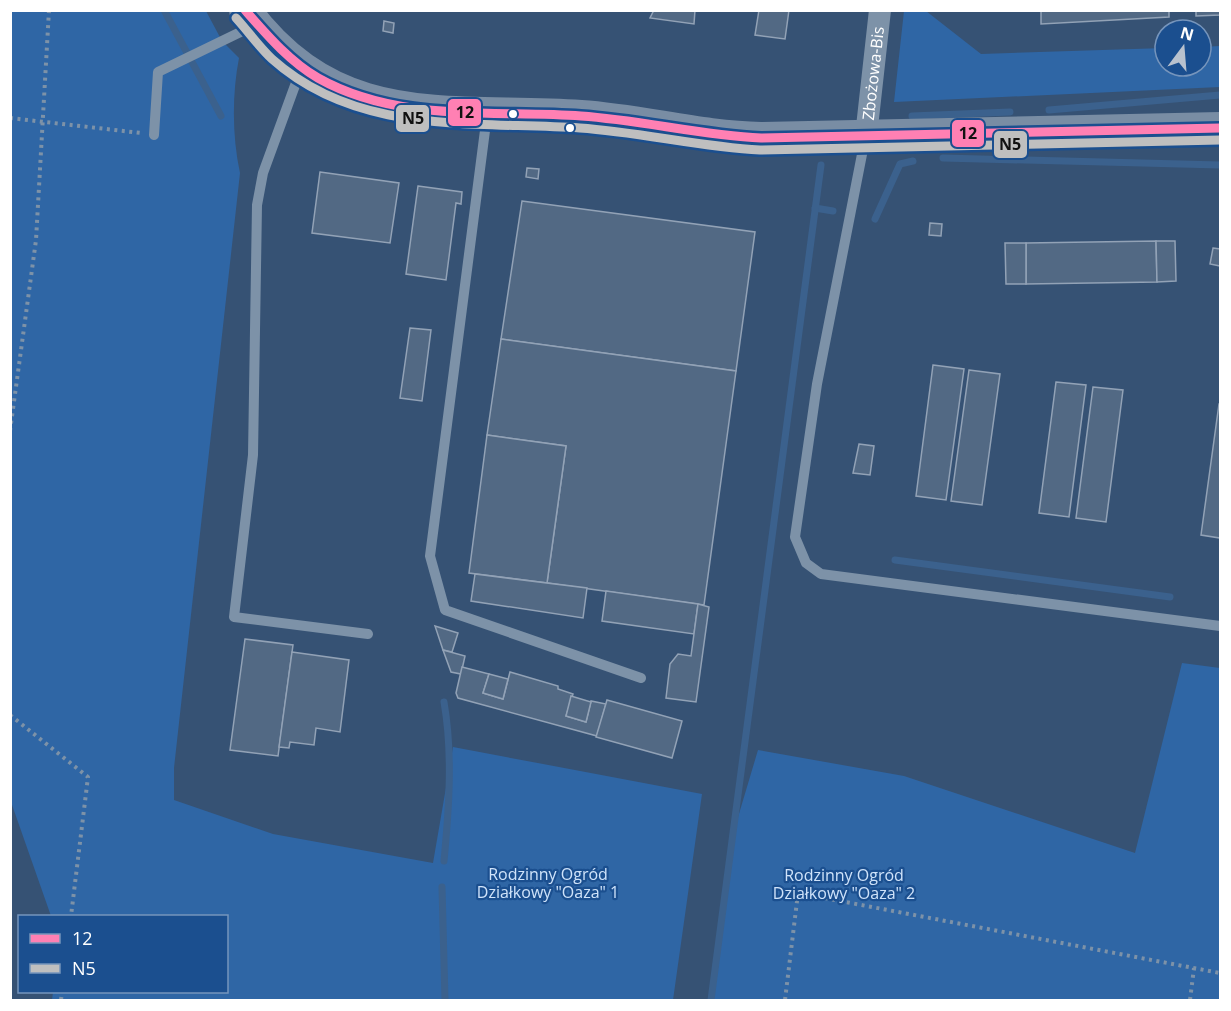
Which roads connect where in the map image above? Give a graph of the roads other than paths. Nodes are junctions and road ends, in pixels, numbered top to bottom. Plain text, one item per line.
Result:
1 (880, 10) edge
2 (250, 18) edge
3 (301, 69) junction
4 (488, 113) junction
5 (1221, 128) edge
6 (154, 135) road end
7 (866, 136) junction
8 (1221, 626) edge
9 (368, 634) dead end
10 (641, 678) dead end

1 - 7 street, Zbożowa-Bis
2 - 3 street
2 - 6 lane
3 - 4 street
3 - 9 lane
4 - 7 street
4 - 10 lane
5 - 7 street
7 - 8 lane

